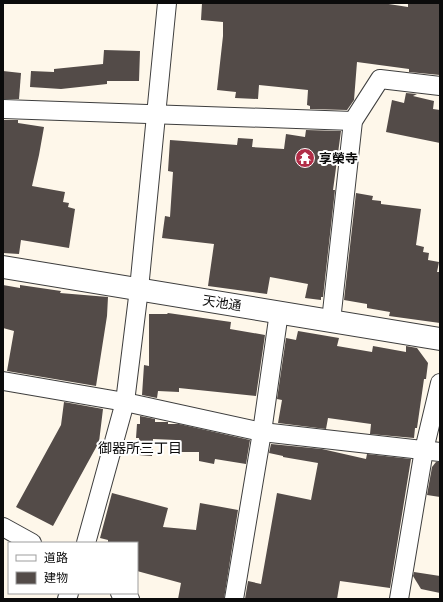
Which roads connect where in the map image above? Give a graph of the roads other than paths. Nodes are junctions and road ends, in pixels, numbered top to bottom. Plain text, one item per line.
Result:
1 (167, 3) edge
2 (440, 86) edge
3 (3, 109) edge
4 (156, 115) junction
5 (353, 122) junction
6 (3, 267) edge
7 (139, 289) junction
8 (279, 312) junction
9 (331, 321) junction
10 (440, 339) edge
11 (3, 381) edge
12 (440, 383) edge
13 (125, 402) junction
14 (262, 432) junction
15 (432, 451) edge
16 (3, 527) edge
17 (30, 542) edge
18 (86, 542) edge
19 (234, 599) edge
20 (399, 599) edge

1 - 4 street
2 - 5 street
3 - 4 street
4 - 5 street
4 - 7 street
5 - 9 street
6 - 7 street, 天池通
7 - 8 street, 天池通
7 - 13 street
8 - 9 street, 天池通
8 - 14 street
9 - 10 street, 天池通
11 - 13 street
12 - 15 street
13 - 14 street
13 - 18 street
14 - 15 street
14 - 19 street
15 - 20 street
16 - 17 street

